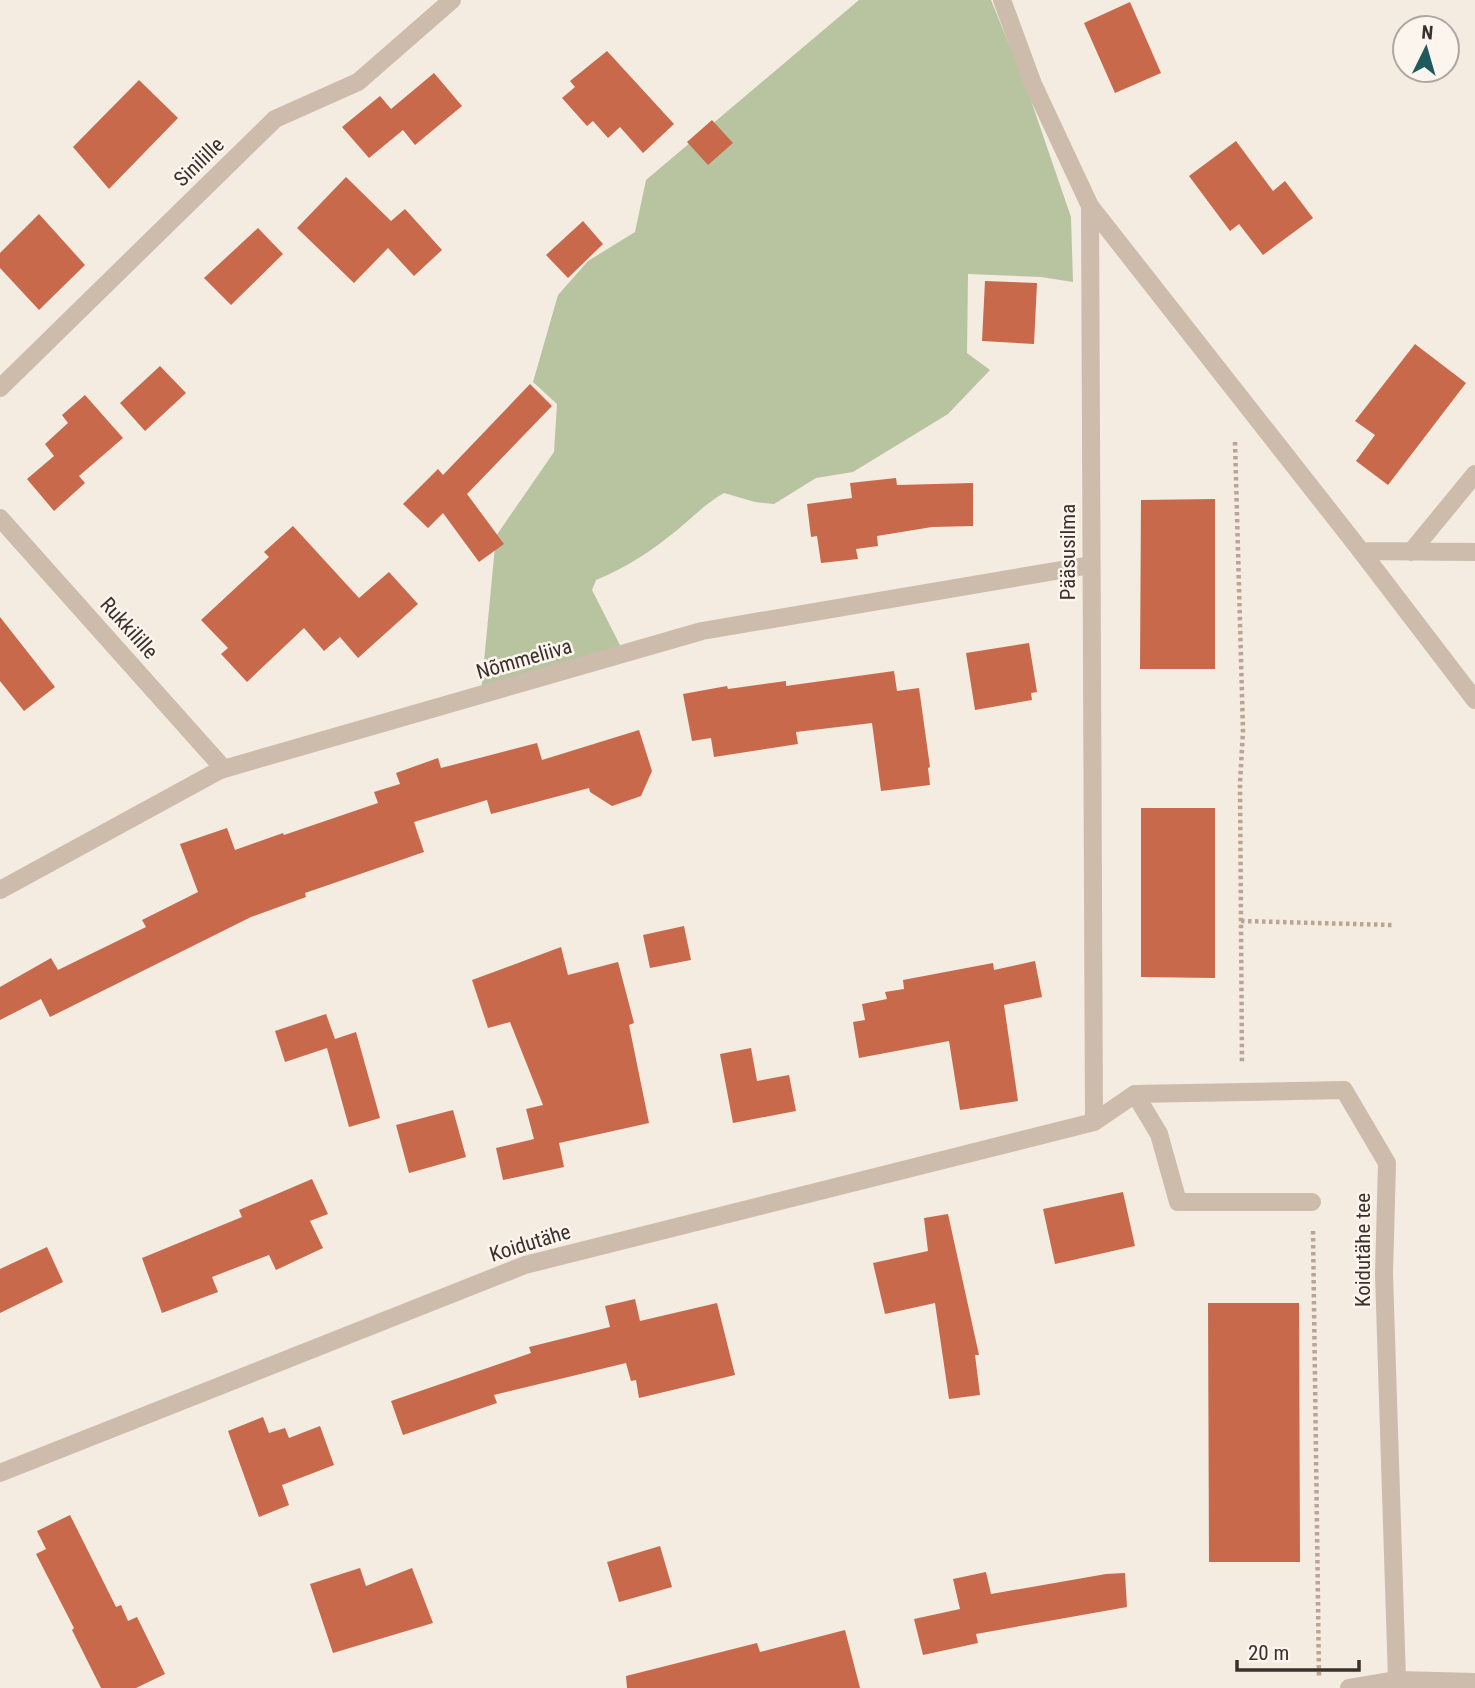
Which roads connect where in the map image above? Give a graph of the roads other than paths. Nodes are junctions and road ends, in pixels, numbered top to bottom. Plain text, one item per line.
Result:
1 (452, 0) edge
2 (1002, 0) edge
3 (1090, 206) junction
4 (0, 388) edge
5 (1475, 474) edge
6 (0, 518) edge
7 (1361, 551) junction
8 (1411, 552) junction
9 (1475, 552) edge
10 (1091, 565) junction
11 (1475, 700) edge
12 (224, 769) junction
13 (0, 890) edge
14 (1135, 1094) junction
15 (1094, 1122) junction
16 (1312, 1202) road end
17 (0, 1473) edge
18 (1397, 1680) junction
19 (1475, 1682) edge
20 (1349, 1688) edge

1 - 4 street, Sinilille
2 - 3 street, Pääsusilma
3 - 7 street
3 - 10 street, Pääsusilma
5 - 8 street
6 - 12 street, Rukkilille
7 - 8 street
7 - 11 street
8 - 9 street
10 - 12 street, Nõmmeliiva
10 - 15 street, Pääsusilma
12 - 13 street, Nõmmeliiva
14 - 15 street
14 - 16 street
14 - 18 street, Koidutähe tee
15 - 17 street, Koidutähe
18 - 19 street
18 - 20 street

